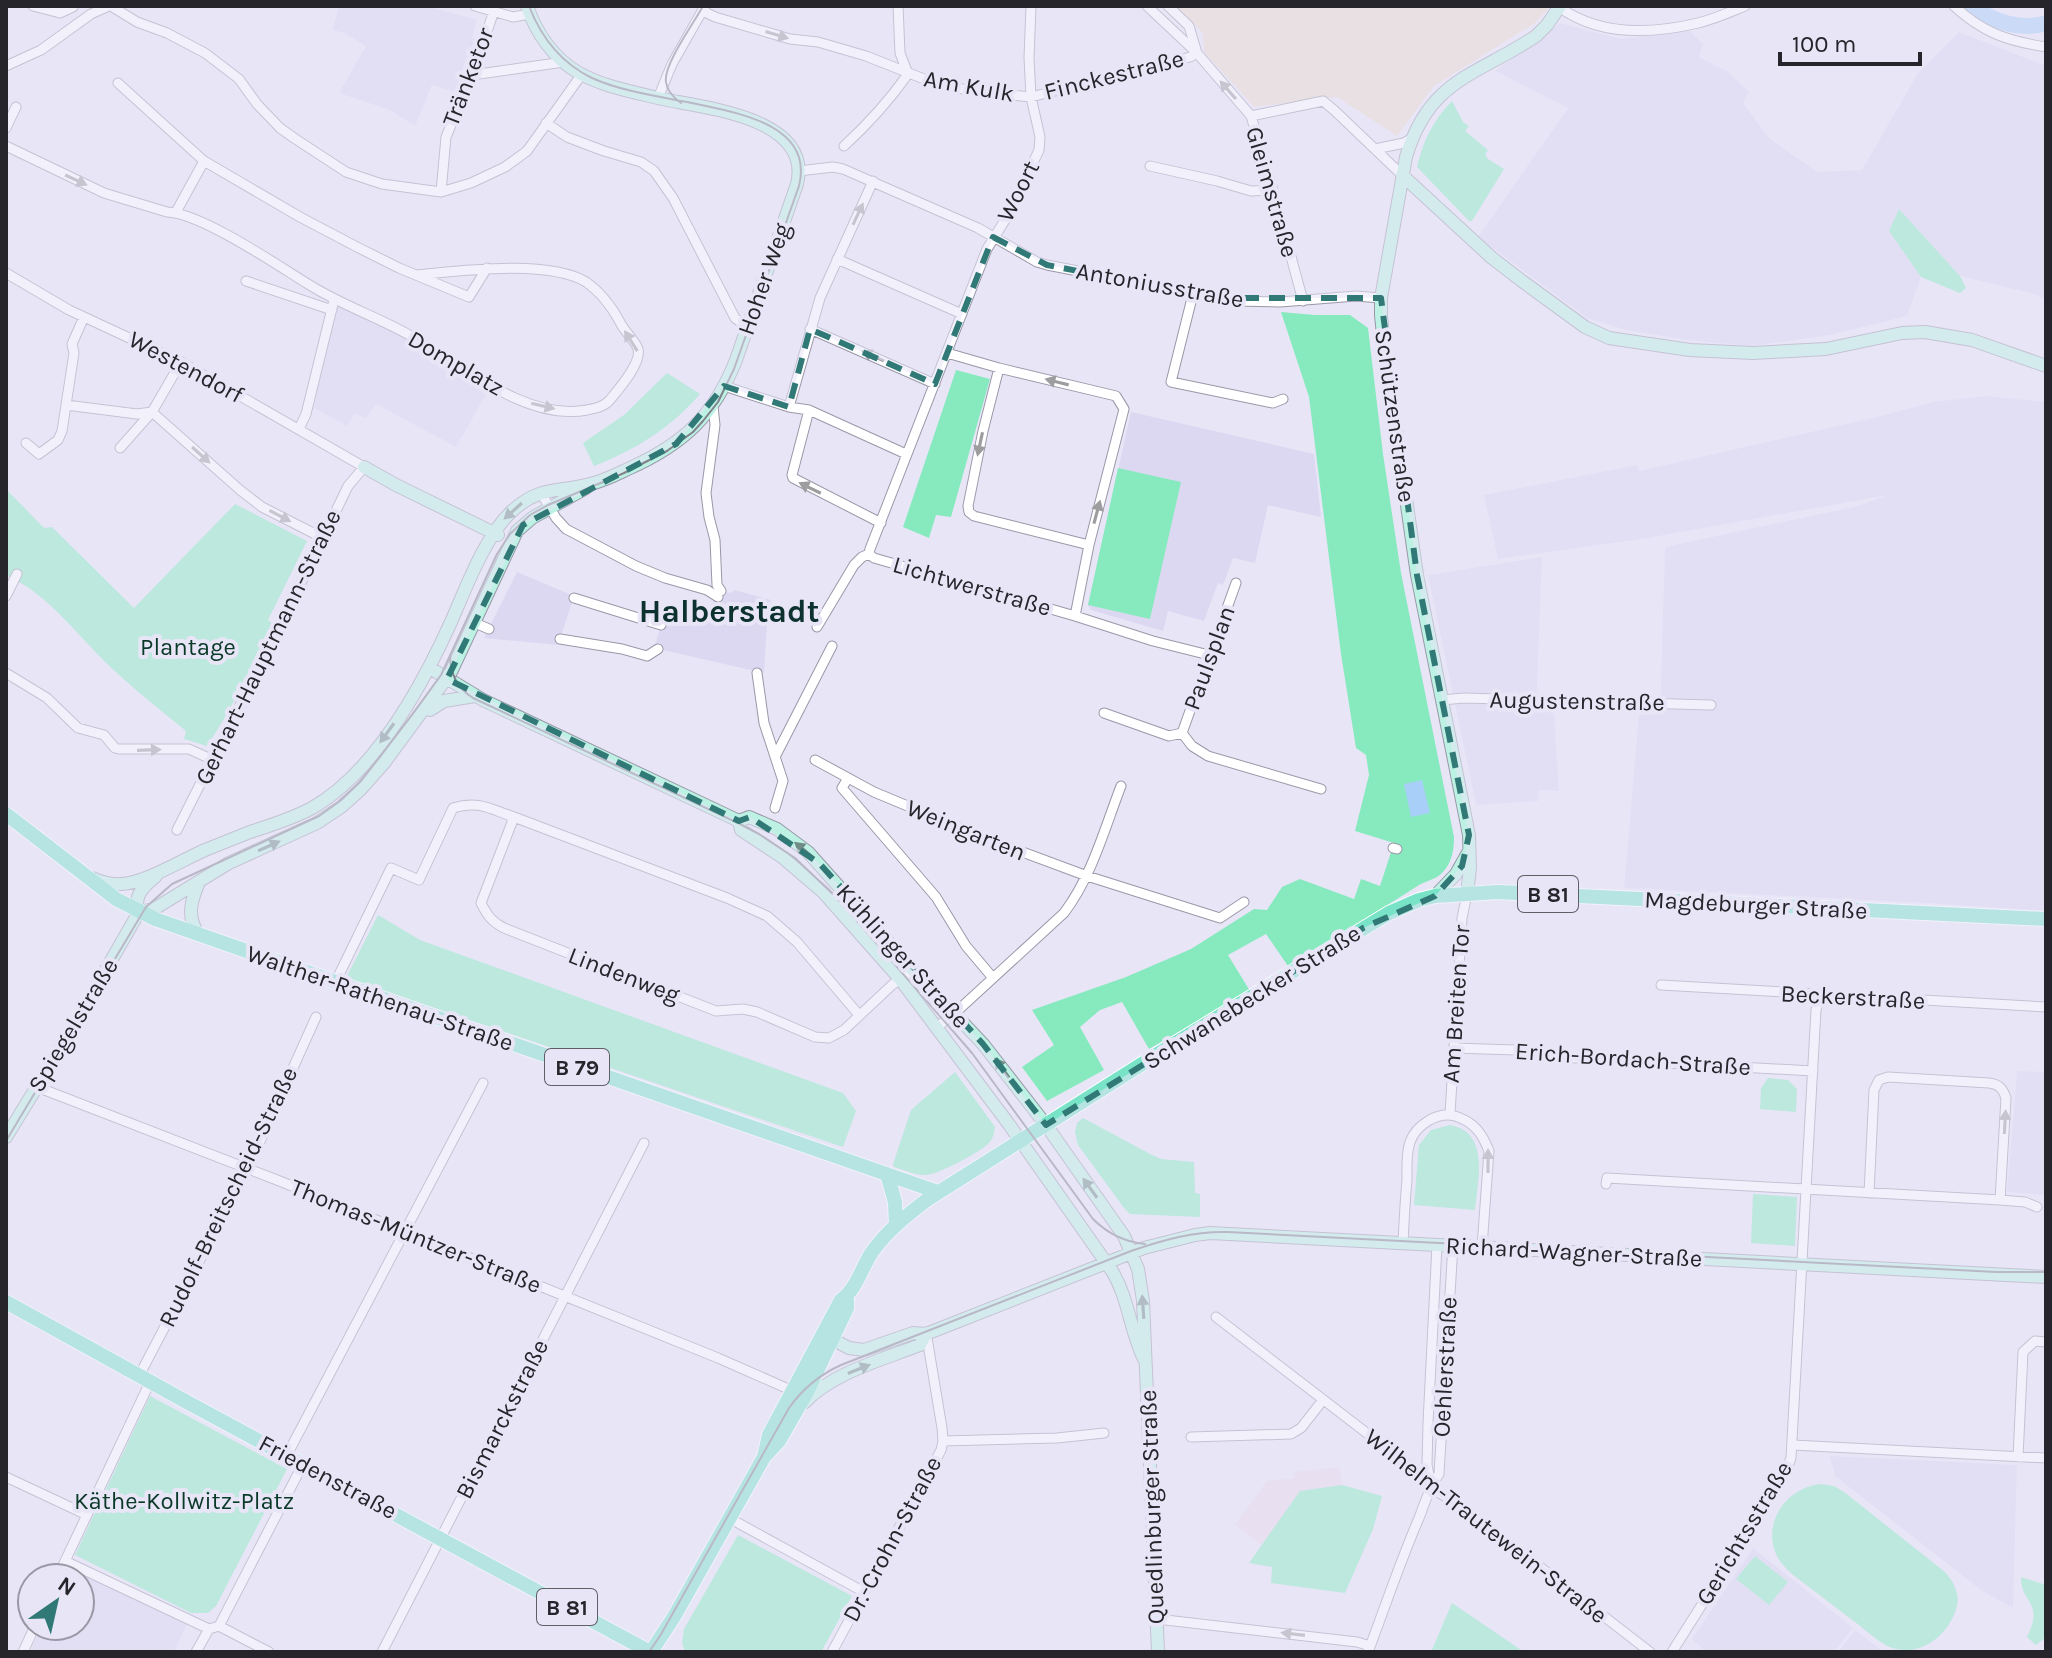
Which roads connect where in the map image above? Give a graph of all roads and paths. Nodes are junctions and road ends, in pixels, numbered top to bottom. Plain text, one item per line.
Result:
1 (33, 6) edge
2 (72, 6) edge
3 (110, 6) edge
4 (475, 6) edge
5 (898, 6) edge
6 (1031, 6) edge
7 (1147, 6) edge
8 (1168, 6) edge
9 (1745, 6) edge
10 (1954, 6) edge
11 (1560, 7) edge
12 (704, 8) edge
13 (528, 10) edge
14 (494, 11) junction
15 (91, 14) junction
16 (2046, 47) edge
17 (1197, 53) junction
18 (564, 62) junction
19 (6, 66) edge
20 (582, 74) junction
21 (908, 74) junction
22 (472, 75) junction
23 (118, 83) dead end
24 (1031, 97) junction
25 (658, 98) junction
26 (16, 107) dead end
27 (1251, 116) junction
28 (546, 123) junction
29 (6, 128) edge
30 (1412, 138) junction
31 (6, 146) edge
32 (844, 146) dead end
33 (1375, 149) junction
34 (204, 161) junction
35 (1150, 166) dead end
36 (799, 171) junction
37 (1402, 175) junction
38 (873, 181) junction
39 (1273, 190) junction
40 (441, 192) junction
41 (176, 212) junction
42 (993, 237) junction
43 (837, 259) junction
44 (487, 268) junction
45 (6, 273) edge
46 (416, 275) junction
47 (246, 281) dead end
48 (1193, 294) junction
49 (1381, 298) junction
50 (1303, 301) junction
51 (333, 305) junction
52 (962, 314) junction
53 (84, 317) junction
54 (747, 327) junction
55 (810, 329) junction
56 (947, 353) junction
57 (181, 362) junction
58 (2046, 366) edge
59 (999, 368) junction
60 (935, 384) junction
61 (724, 386) junction
62 (1283, 399) dead end
63 (66, 405) junction
64 (713, 406) junction
65 (789, 407) junction
66 (809, 410) junction
67 (152, 412) junction
68 (299, 429) junction
69 (26, 443) dead end
70 (120, 448) dead end
71 (906, 454) junction
72 (364, 467) junction
73 (592, 484) junction
74 (541, 493) junction
75 (550, 508) junction
76 (881, 523) junction
77 (494, 532) junction
78 (323, 538) junction
79 (511, 543) junction
80 (1089, 545) junction
81 (869, 554) junction
82 (17, 574) dead end
83 (1236, 583) dead end
84 (6, 596) edge
85 (574, 598) dead end
86 (1075, 616) junction
87 (475, 623) junction
88 (661, 625) dead end
89 (817, 627) dead end
90 (489, 629) dead end
91 (560, 639) dead end
92 (832, 646) dead end
93 (658, 649) dead end
94 (1209, 655) junction
95 (430, 668) junction
96 (757, 673) dead end
97 (10, 675) edge
98 (447, 679) junction
99 (475, 696) junction
100 (1442, 700) junction
101 (1711, 705) dead end
102 (1104, 713) dead end
103 (418, 719) junction
104 (1182, 733) junction
105 (775, 757) junction
106 (213, 760) junction
107 (815, 760) dead end
108 (848, 778) junction
109 (1121, 786) dead end
110 (1321, 789) dead end
111 (775, 808) dead end
112 (6, 814) edge
113 (514, 817) junction
114 (739, 821) junction
115 (177, 830) dead end
116 (1470, 848) junction
117 (171, 865) junction
118 (85, 876) junction
119 (1087, 876) junction
120 (199, 881) junction
121 (1467, 894) junction
122 (1435, 896) junction
123 (1244, 902) dead end
124 (139, 912) junction
125 (2046, 919) edge
126 (199, 935) junction
127 (913, 970) junction
128 (993, 978) junction
129 (900, 979) junction
130 (335, 983) junction
131 (1661, 985) dead end
132 (1820, 995) junction
133 (2046, 1007) edge
134 (955, 1013) junction
135 (859, 1015) junction
136 (316, 1017) dead end
137 (937, 1027) junction
138 (1453, 1048) junction
139 (1813, 1071) junction
140 (483, 1083) dead end
141 (37, 1087) junction
142 (1450, 1114) junction
143 (1046, 1125) junction
144 (6, 1137) edge
145 (1021, 1142) junction
146 (644, 1143) dead end
147 (248, 1168) junction
148 (887, 1174) junction
149 (1606, 1184) dead end
150 (1806, 1190) junction
151 (938, 1192) junction
152 (1869, 1193) junction
153 (2000, 1200) junction
154 (2037, 1207) dead end
155 (896, 1225) junction
156 (405, 1231) junction
157 (1403, 1243) junction
158 (1437, 1245) junction
159 (1453, 1245) junction
160 (1482, 1247) junction
161 (1132, 1252) junction
162 (1106, 1263) junction
163 (1803, 1264) junction
164 (2046, 1277) edge
165 (565, 1297) junction
166 (6, 1302) edge
167 (1216, 1317) dead end
168 (925, 1332) junction
169 (828, 1337) junction
170 (2046, 1342) edge
171 (1146, 1362) junction
172 (144, 1379) junction
173 (793, 1391) junction
174 (1323, 1400) junction
175 (797, 1412) junction
176 (1104, 1433) dead end
177 (1191, 1437) dead end
178 (943, 1441) junction
179 (1793, 1445) junction
180 (287, 1455) junction
181 (764, 1457) junction
182 (2018, 1457) junction
183 (2046, 1458) edge
184 (303, 1464) junction
185 (6, 1477) edge
186 (1431, 1485) junction
187 (87, 1515) junction
188 (729, 1518) junction
189 (440, 1538) junction
190 (65, 1561) joint
191 (864, 1592) junction
192 (1157, 1619) junction
193 (214, 1627) junction
194 (1369, 1649) edge
195 (196, 1652) edge
196 (269, 1652) edge
197 (382, 1652) edge
198 (650, 1652) edge
199 (832, 1652) edge
200 (1158, 1652) edge
201 (1650, 1652) edge
202 (1672, 1652) edge

1 - 2 street
2 - 15 street
3 - 15 street
3 - 40 street
4 - 14 street
5 - 21 street
6 - 24 street, Woort
7 - 17 street, Gleimstraße
8 - 17 street, Gleimstraße
9 - 11 street
10 - 16 street
11 - 30 street, Schützenstraße
12 -> 21 street, Am Kulk
12 - 25 street
13 - 14 street
13 - 18 street
14 - 22 street, Tränketor
15 - 19 street
17 - 24 street, Finckestraße
27 -> 17 street, Gleimstraße
18 - 20 street
18 - 22 street
20 - 25 street
20 - 28 street
21 - 24 street, Am Kulk
21 - 32 street
22 - 40 street, Tränketor
23 - 34 street
24 - 42 street, Woort
25 - 36 street
26 - 29 street
27 - 33 street
27 - 39 street, Gleimstraße
28 - 40 street
28 - 54 street
30 - 33 street
30 - 37 street, Schützenstraße
31 -> 41 street, Domplatz
33 - 37 street
34 - 41 street
34 - 46 street
35 - 39 street
36 - 38 street, Antoniusstraße
36 - 54 street, Hoher Weg
37 - 49 street, Schützenstraße
37 - 58 street
38 - 42 street, Antoniusstraße
43 -> 38 street
39 - 50 street, Gleimstraße
41 - 51 street, Domplatz
42 - 48 street, Antoniusstraße
42 - 52 street, Woort
43 - 52 street
43 - 55 street
44 - 46 street, Domplatz
44 - 46 street
51 -> 44 street, Domplatz
45 - 53 street, Westendorf
47 - 51 street, Domplatz
48 - 50 street, Antoniusstraße
48 - 62 street
49 - 50 street, Antoniusstraße
49 - 100 street, Schützenstraße
51 - 68 street
52 - 56 street, Woort
53 - 57 street, Westendorf
53 - 63 street
54 - 61 street, Hoher Weg
60 -> 55 street
55 - 65 street
56 - 59 street
56 - 60 street, Woort
57 - 67 street
57 - 68 street, Westendorf
59 -> 80 street
80 -> 59 street
60 - 71 street, Woort
61 - 64 street, Hoher Weg
61 - 65 street
63 - 67 street
63 - 69 street
64 - 73 street, Hoher Weg
64 - 75 street, Hoher Weg
65 - 66 street
66 - 71 street
76 -> 66 street
67 - 70 street
67 -> 78 street
68 - 72 street, Westendorf
71 - 76 street, Woort
72 - 77 street
72 - 78 street, Gerhart-Hauptmann-Straße
73 - 74 street, Hoher Weg
73 - 75 street
74 - 75 street
74 -> 77 street, Hoher Weg
75 - 79 street
76 - 81 street, Woort
77 - 79 street
77 - 95 street, Hoher Weg
78 - 106 street, Gerhart-Hauptmann-Straße
79 - 87 street
80 - 86 street
81 - 86 street, Lichtwerstraße
81 - 89 street
82 - 84 street
83 - 94 street, Paulsplan
85 - 88 street
86 - 94 street, Lichtwerstraße
87 - 90 street
87 - 98 street
91 - 93 street
92 - 105 street
94 - 104 street, Paulsplan
95 - 98 street, Kühlinger Straße
95 -> 117 street, Hoher Weg
96 - 105 street
97 -> 106 street
98 - 99 street, Kühlinger Straße
98 - 103 street
99 - 103 street
99 - 114 street, Kühlinger Straße
100 - 101 street, Augustenstraße
100 - 116 street, Schützenstraße
102 - 104 street, Paulsplan
120 -> 103 street
104 - 110 street, Paulsplan
105 - 111 street
106 - 115 street, Gerhart-Hauptmann-Straße
107 - 108 street, Weingarten
108 - 119 street, Weingarten
108 - 128 street, Weingarten
109 - 119 street
112 - 118 main road, B 79
113 - 130 street
113 - 135 street
113 - 135 street, Lindenweg
127 -> 114 street, Kühlinger Straße
114 - 129 street, Kühlinger Straße
116 - 121 street, Schützenstraße
116 - 122 street
117 - 118 street, Hoher Weg
117 - 124 street, Spiegelstraße
118 - 124 main road, B 79
119 - 123 street, Weingarten
119 - 128 street
120 - 124 street
120 - 126 street
121 - 122 main road, Schwanebecker Straße / B 81
121 - 125 main road, Magdeburger Straße / B 81
121 - 138 street, Am Breiten Tor
122 - 143 main road, Schwanebecker Straße / B 81
124 - 126 main road, Walther-Rathenau-Straße / B 79
124 - 141 street, Spiegelstraße
126 - 130 main road, Walther-Rathenau-Straße / B 79
127 - 129 street, Lindenweg
127 - 134 street, Kühlinger Straße
128 - 134 street
129 - 135 street, Lindenweg
129 - 137 street, Kühlinger Straße
130 - 148 main road, Walther-Rathenau-Straße / B 79
131 - 132 street, Beckerstraße
132 - 133 street, Beckerstraße
132 - 139 street, Gerichtsstraße
134 - 137 street
143 -> 134 street, Kühlinger Straße
136 - 147 street, Rudolf-Breitscheid-Straße
137 - 145 street, Kühlinger Straße
138 - 139 street, Erich-Bordach-Straße
138 - 142 street, Am Breiten Tor
139 - 150 street, Gerichtsstraße
140 - 156 street
141 - 144 street, Spiegelstraße
141 - 147 street, Thomas-Müntzer-Straße
142 - 157 street
160 -> 142 street
143 - 145 main road, B 81
161 -> 143 street, Quedlinburger Straße
145 - 151 main road, B 81
145 - 162 street, Quedlinburger Straße
146 - 165 street, Bismarckstraße
147 - 156 street, Thomas-Müntzer-Straße
147 - 172 street, Rudolf-Breitscheid-Straße
148 - 151 main road, Walther-Rathenau-Straße / B 79
148 - 155 main road
149 - 150 street
150 - 152 street
150 - 163 street, Gerichtsstraße
151 - 155 main road, B 81
152 - 153 street
153 -> 152 street
153 - 154 street
155 - 169 main road, B 81
156 - 165 street, Thomas-Müntzer-Straße
156 - 180 street
157 - 158 street, Richard-Wagner-Straße
157 - 161 street, Richard-Wagner-Straße
158 - 159 street, Richard-Wagner-Straße
158 - 186 street, Oehlerstraße
159 - 160 street, Richard-Wagner-Straße
159 - 186 street, Oehlerstraße
160 - 163 street, Richard-Wagner-Straße
161 - 162 street, Richard-Wagner-Straße
171 -> 161 street, Quedlinburger Straße
162 - 168 street, Richard-Wagner-Straße
162 - 171 street, Quedlinburger Straße
163 - 164 street, Richard-Wagner-Straße
163 - 179 street, Gerichtsstraße
165 - 173 street, Thomas-Müntzer-Straße
165 - 189 street, Bismarckstraße
166 - 172 main road, Friedenstraße / B 81
167 - 174 street, Wilhelm-Trautewein-Straße
168 - 169 street
175 -> 168 street
168 - 178 street, Dr.-Crohn-Straße
169 - 173 main road, B 81
169 - 175 main road, B 81
170 - 182 street
171 - 192 street, Quedlinburger Straße
172 - 180 main road, Friedenstraße / B 81
172 - 187 street, Rudolf-Breitscheid-Straße
173 - 181 main road, B 81
174 - 177 street
174 - 186 street, Wilhelm-Trautewein-Straße
175 - 181 main road, B 81
176 - 178 street
178 - 191 street, Dr.-Crohn-Straße
179 - 182 street
179 - 202 street, Gerichtsstraße
180 - 184 main road, Friedenstraße / B 81
181 - 188 main road, B 81
182 - 183 street
184 - 189 main road, Friedenstraße / B 81
184 - 193 street
185 - 187 street
186 - 194 street, Oehlerstraße
186 - 201 street, Wilhelm-Trautewein-Straße
187 - 190 street, Rudolf-Breitscheid-Straße
188 - 191 street
188 - 198 main road, B 81
189 - 197 street, Bismarckstraße
189 - 198 main road, Friedenstraße / B 81
190 - 193 street
191 - 199 street, Dr.-Crohn-Straße
194 -> 192 street
192 - 200 street, Quedlinburger Straße
193 - 195 street
193 - 196 street

